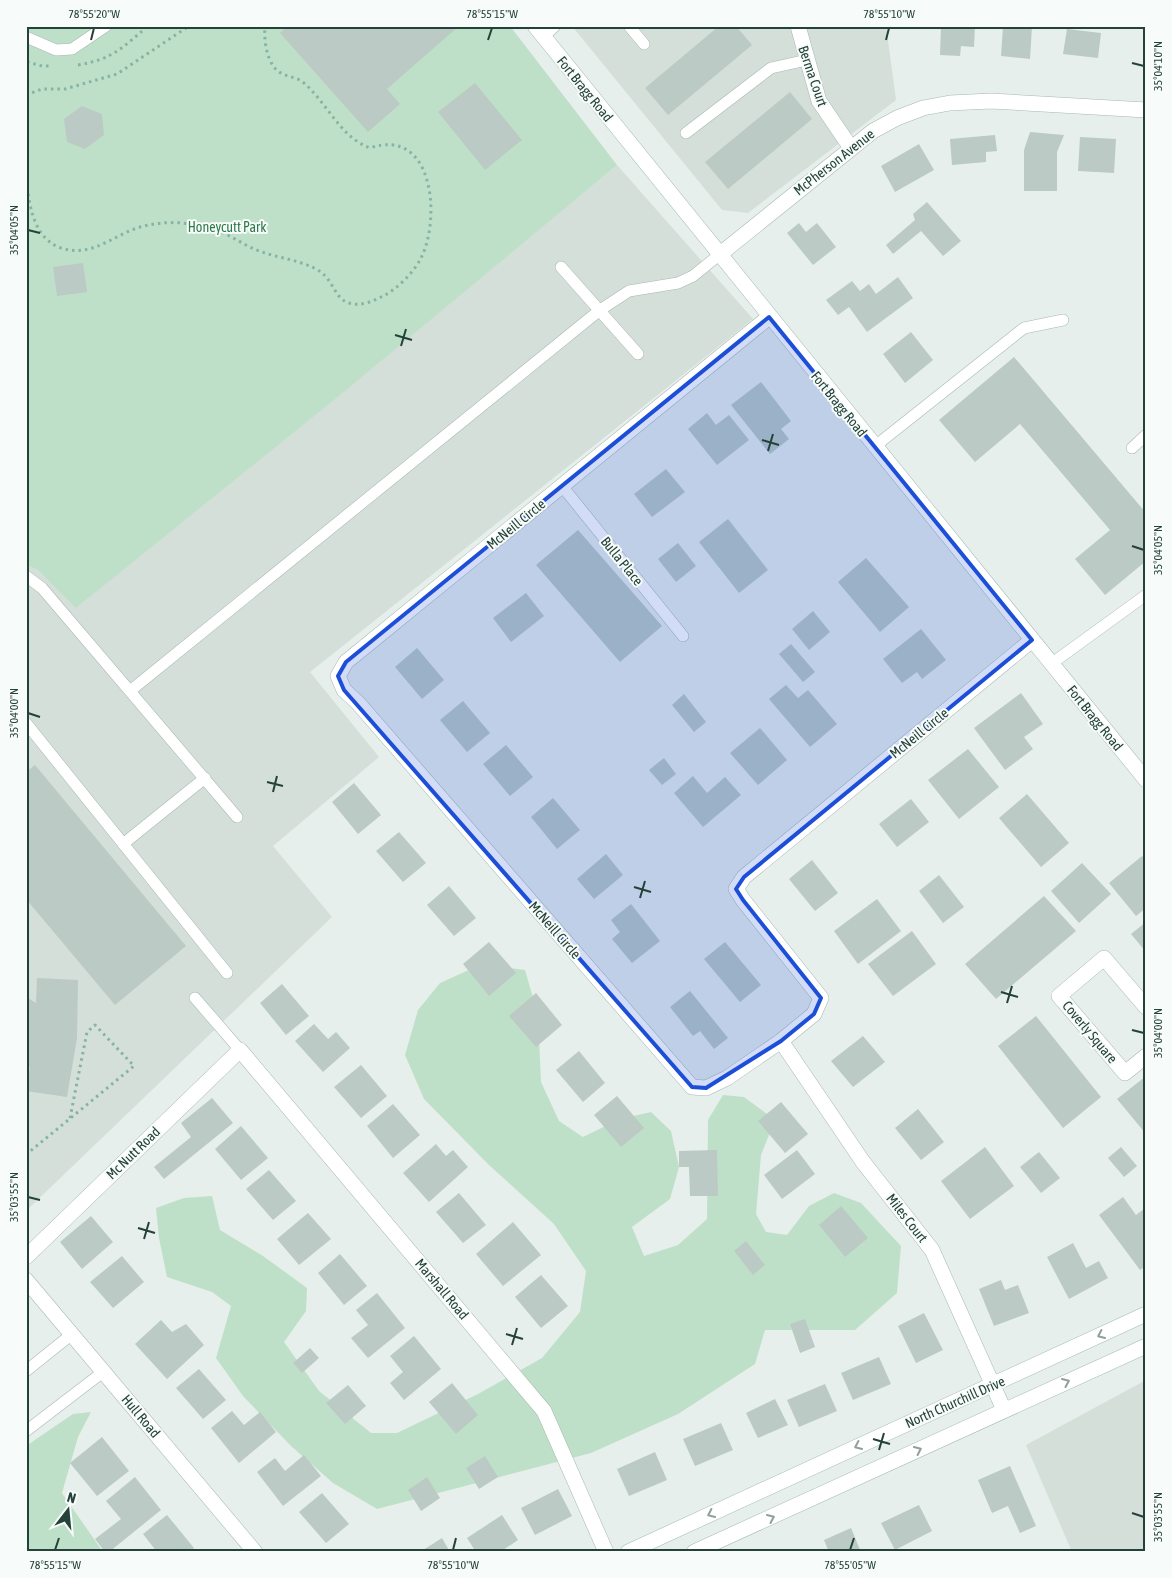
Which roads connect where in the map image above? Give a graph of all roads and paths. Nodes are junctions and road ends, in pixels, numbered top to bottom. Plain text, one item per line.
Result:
1 (106, 26) edge
2 (189, 26) edge
3 (265, 26) edge
4 (556, 26) edge
5 (629, 26) edge
6 (798, 26) edge
7 (539, 32) edge
8 (26, 37) edge
9 (644, 44) dead end
10 (807, 60) junction
11 (26, 95) edge
12 (1146, 110) edge
13 (686, 134) dead end
14 (851, 148) junction
15 (26, 181) edge
16 (719, 255) junction
17 (561, 267) dead end
18 (600, 310) junction
19 (769, 317) junction
20 (1063, 320) dead end
21 (638, 354) dead end
22 (1146, 435) edge
23 (874, 447) junction
24 (1132, 448) dead end
25 (562, 486) junction
26 (26, 576) edge
27 (1146, 595) edge
28 (682, 636) dead end
29 (1032, 640) junction
30 (1052, 664) junction
31 (130, 691) junction
32 (26, 723) edge
33 (205, 778) junction
34 (1146, 780) edge
35 (237, 817) dead end
36 (123, 844) junction
37 (227, 973) dead end
38 (195, 998) dead end
39 (1146, 1007) edge
40 (781, 1042) junction
41 (240, 1050) junction
42 (1146, 1056) edge
43 (70, 1118) junction
44 (26, 1151) edge
45 (26, 1257) edge
46 (26, 1280) edge
47 (1146, 1314) edge
48 (72, 1334) junction
49 (1146, 1346) edge
50 (26, 1371) edge
51 (103, 1372) junction
52 (993, 1385) junction
53 (1004, 1410) junction
54 (26, 1431) edge
55 (255, 1552) edge
56 (606, 1552) edge
57 (628, 1552) edge
58 (694, 1552) edge

1 - 8 lane
2 - 11 path
3 - 15 path
4 - 7 lane
5 - 9 lane
6 - 10 street, Berma Court
7 - 16 street, Fort Bragg Road
10 - 13 lane
10 - 14 street, Berma Court
12 - 14 street, McPherson Avenue
14 - 16 street, McPherson Avenue
16 - 18 lane
16 - 19 street, Fort Bragg Road
17 - 18 lane
18 - 21 lane
18 - 31 lane
19 - 23 street, Fort Bragg Road
19 - 25 street, McNeill Circle
20 - 23 lane
22 - 24 lane
23 - 29 street, Fort Bragg Road
25 - 28 lane, Bulla Place
25 - 40 street, McNeill Circle
26 - 31 lane
27 - 30 lane
29 - 30 street, Fort Bragg Road
29 - 40 street, McNeill Circle
30 - 34 street, Fort Bragg Road
31 - 33 lane
32 - 36 lane
33 - 35 lane
33 - 36 lane
36 - 37 lane
38 - 41 lane
39 - 42 street, Coverly Square
40 - 52 street, Miles Court
41 - 45 street, Mc Nutt Road
41 - 56 street, Marshall Road
43 - 43 path
43 - 44 path
46 - 48 street, Hull Road
47 -> 52 street, North Churchill Drive
48 - 50 lane
48 - 51 street, Hull Road
53 -> 49 street, North Churchill Drive
51 - 54 lane
51 - 55 street, Hull Road
52 - 53 street, Miles Court
52 -> 57 street, North Churchill Drive
58 -> 53 street, North Churchill Drive

